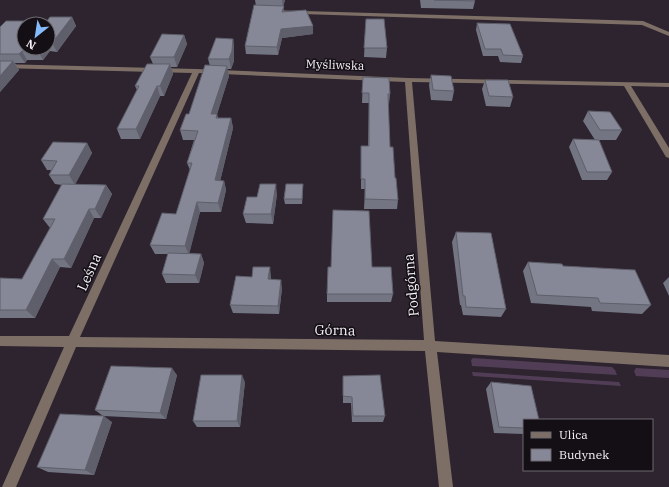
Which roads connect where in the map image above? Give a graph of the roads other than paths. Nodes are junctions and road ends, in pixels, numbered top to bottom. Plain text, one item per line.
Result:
1 (262, 11) edge
2 (669, 34) edge
3 (0, 66) edge
4 (196, 71) junction
5 (408, 80) junction
6 (626, 84) junction
7 (669, 85) edge
8 (669, 156) edge
9 (0, 341) edge
10 (72, 342) junction
11 (430, 346) junction
12 (669, 361) edge
13 (10, 487) edge
14 (446, 487) edge

1 - 2 street
3 - 4 street, Myśliwska
4 - 5 street, Myśliwska
4 - 10 street, Leśna
5 - 6 street, Myśliwska
5 - 11 street, Podgórna
6 - 7 street, Myśliwska
6 - 8 street
9 - 10 street, Górna
10 - 11 street, Górna
10 - 13 street, Leśna
11 - 12 street, Górna
11 - 14 street, Podgórna

